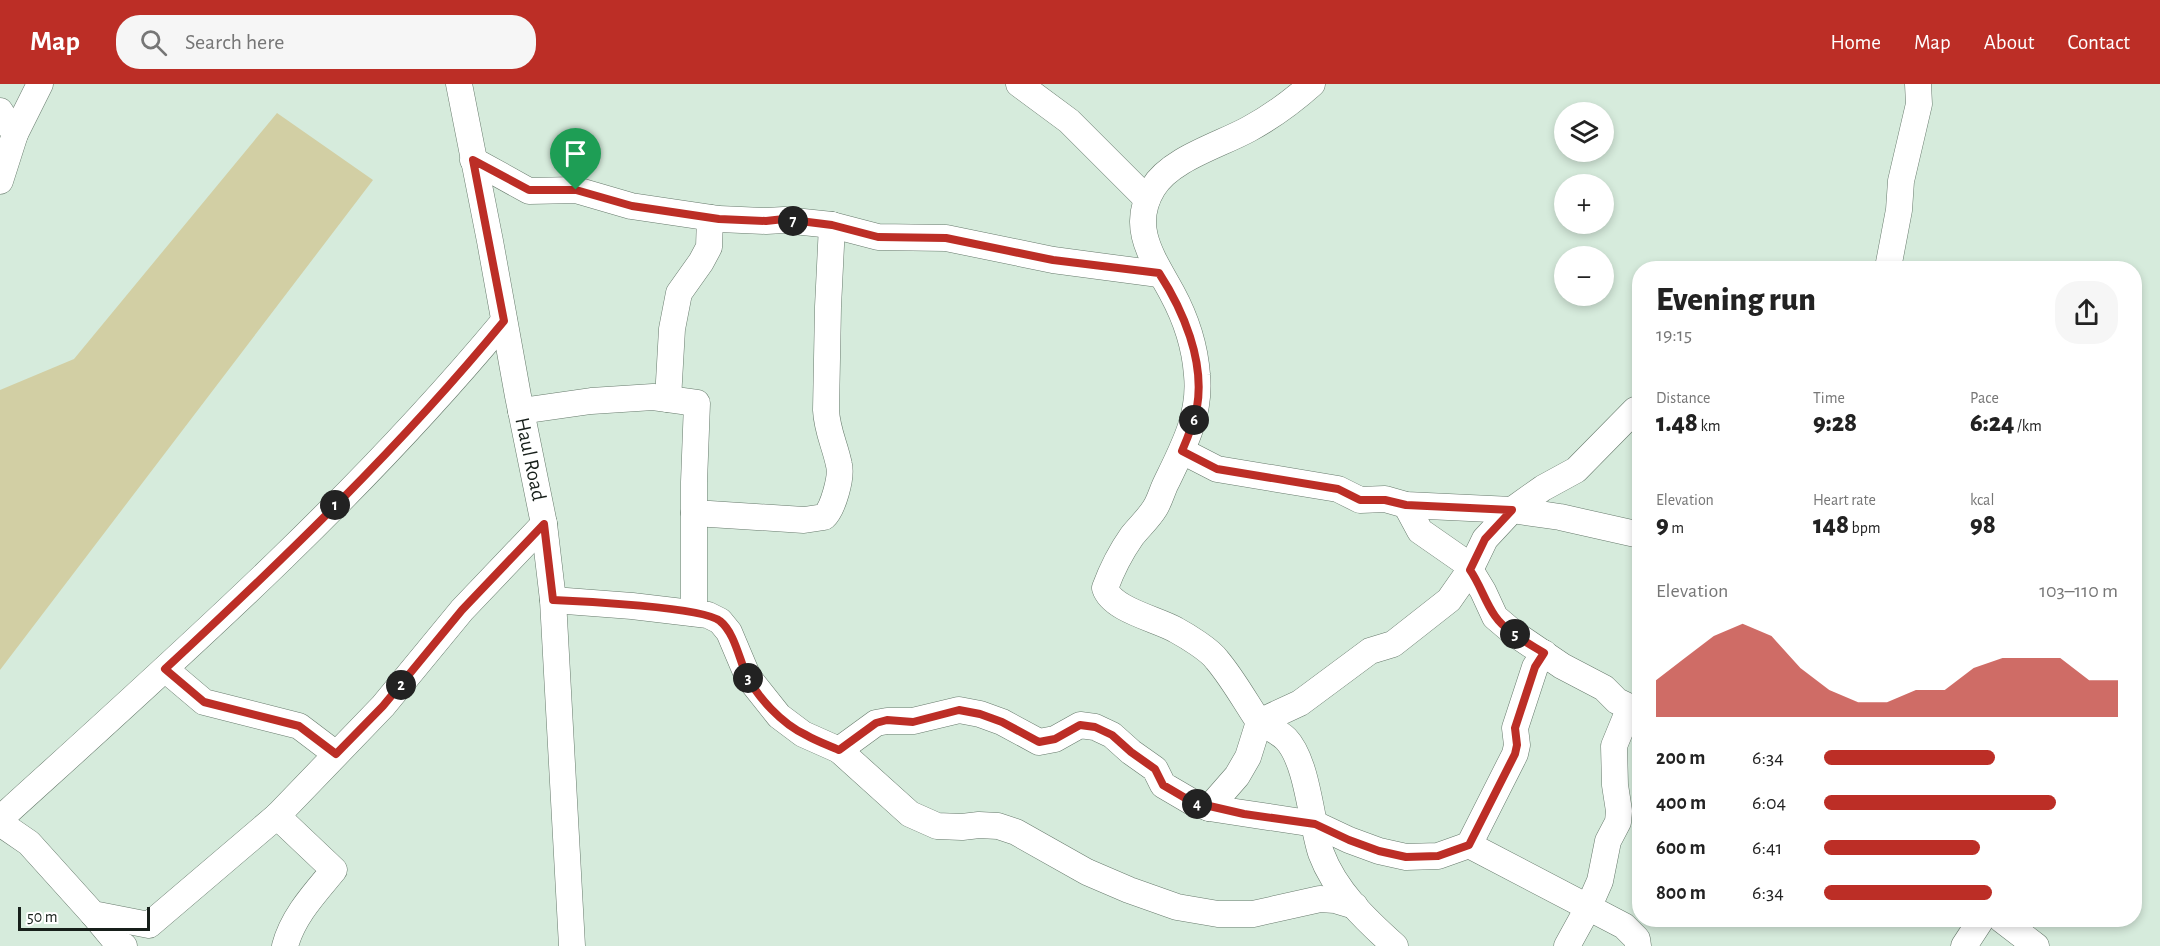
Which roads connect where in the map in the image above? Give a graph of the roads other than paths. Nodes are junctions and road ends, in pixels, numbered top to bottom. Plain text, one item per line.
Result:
1 (40, 84) edge
2 (459, 84) edge
3 (1019, 84) edge
4 (1311, 84) edge
5 (1918, 84) edge
6 (0, 111) edge
7 (15, 134) junction
8 (473, 160) junction
9 (0, 181) edge
10 (1147, 199) junction
11 (710, 218) junction
12 (832, 225) junction
13 (1889, 261) edge
14 (1159, 273) junction
15 (504, 321) junction
16 (668, 399) junction
17 (521, 411) junction
18 (1632, 413) edge
19 (1182, 451) junction
20 (1406, 505) junction
21 (1512, 510) junction
22 (694, 513) junction
23 (544, 524) junction
24 (1632, 533) edge
25 (1470, 570) junction
26 (553, 600) junction
27 (694, 613) junction
28 (1544, 653) junction
29 (165, 669) junction
30 (1632, 708) edge
31 (1632, 713) edge
32 (1259, 722) junction
33 (839, 750) junction
34 (336, 754) junction
35 (1209, 808) junction
36 (277, 816) junction
37 (0, 821) edge
38 (1315, 824) junction
39 (1469, 845) junction
40 (1355, 906) junction
41 (1589, 906) junction
42 (93, 914) junction
43 (1976, 927) edge
44 (2011, 927) edge
45 (124, 946) edge
46 (285, 946) edge
47 (572, 946) edge
48 (1395, 946) edge
49 (1567, 946) edge
50 (1638, 946) edge
51 (1964, 946) edge
52 (2036, 946) edge

1 - 7 street
2 - 8 street, Haul Road
3 - 10 street
4 - 10 street
5 - 13 street
6 - 7 street
7 - 9 street
8 - 11 street
8 - 15 street, Haul Road
10 - 14 street
11 - 12 street
11 - 16 street
12 - 14 street
12 - 22 street
14 - 19 street
15 - 17 street, Haul Road
15 - 29 street
16 - 17 street
16 - 22 street
17 - 23 street, Haul Road
18 - 21 street
19 - 20 street
19 - 32 street
20 - 21 street
20 - 25 street
21 - 24 street
21 - 25 street
22 - 27 street
23 - 26 street, Haul Road
23 - 34 street
25 - 28 street
25 - 32 street
26 - 27 street
26 - 47 street, Haul Road
27 - 33 street
28 - 30 street
28 - 39 street
29 - 34 street
29 - 37 street
31 - 41 street
32 - 35 street
32 - 38 street
33 - 35 street
33 - 40 street
34 - 36 street
35 - 38 street
36 - 42 street
36 - 46 street
37 - 42 street
38 - 39 street
38 - 40 street
39 - 41 street
40 - 48 street
41 - 49 street
41 - 50 street
42 - 45 street
43 - 51 street
44 - 52 street

